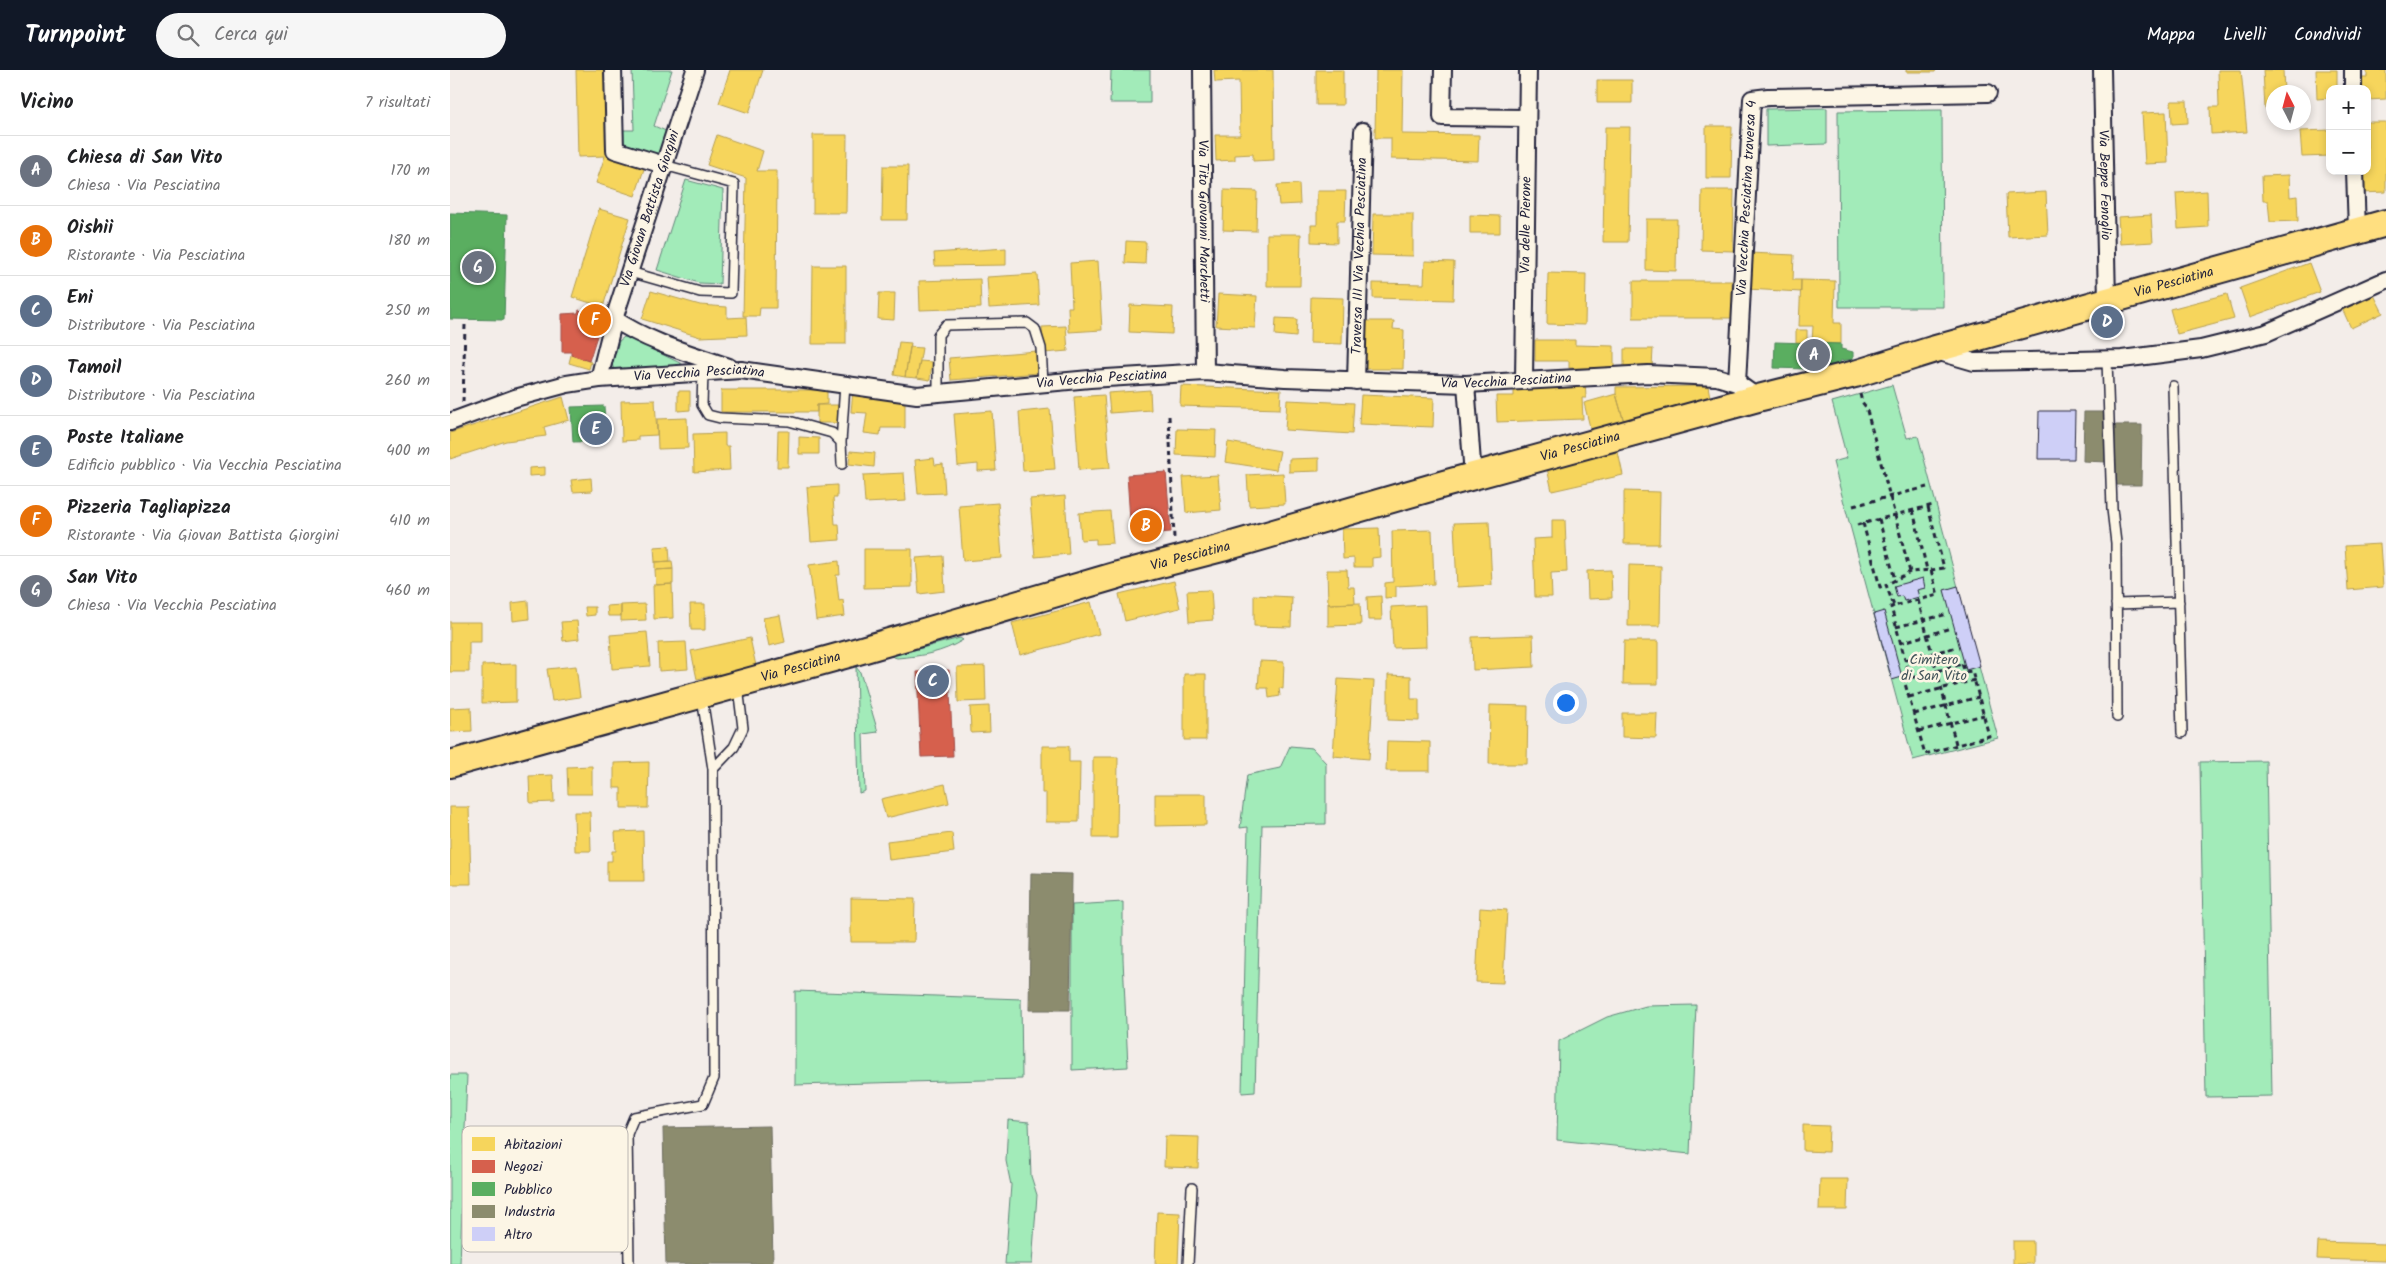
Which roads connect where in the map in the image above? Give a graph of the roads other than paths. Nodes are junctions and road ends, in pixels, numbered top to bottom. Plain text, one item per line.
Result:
1 (613, 70) edge
2 (695, 70) edge
3 (1202, 70) edge
4 (1443, 70) edge
5 (1528, 70) edge
6 (2102, 70) edge
7 (2353, 70) edge
8 (2353, 85) edge
9 (1988, 93) dead end
10 (1526, 118) junction
11 (1363, 131) dead end
12 (664, 165) junction
13 (2355, 175) edge
14 (2386, 223) edge
15 (2356, 231) junction
16 (630, 272) junction
17 (2386, 280) edge
18 (2107, 301) junction
19 (614, 319) junction
20 (1932, 350) junction
21 (2108, 360) junction
22 (741, 370) junction
23 (703, 372) junction
24 (1205, 372) junction
25 (599, 378) junction
26 (1524, 380) junction
27 (1356, 381) junction
28 (1043, 383) junction
29 (1737, 383) junction
30 (1466, 384) junction
31 (845, 385) junction
32 (2173, 386) dead end
33 (938, 393) junction
34 (1758, 398) junction
35 (456, 420) edge
36 (841, 442) junction
37 (842, 464) dead end
38 (1472, 476) junction
39 (2179, 602) junction
40 (2116, 604) junction
41 (738, 684) junction
42 (702, 694) junction
43 (2117, 717) dead end
44 (2182, 733) dead end
45 (450, 764) edge
46 (713, 769) junction
47 (628, 1132) edge
48 (1192, 1188) dead end
49 (628, 1199) edge
50 (629, 1264) edge
51 (1188, 1264) edge

1 - 12 street
2 - 12 street, Via Giovan Battista Giorgini
3 - 24 street, Via Tito Giovanni Marchetti
4 - 10 street
5 - 10 street, Via delle Pierone
6 - 18 street, Via Beppe Fenoglio
7 - 8 street
9 - 29 street, Via Vecchia Pesciatina traversa 4
10 - 26 street, Via delle Pierone
11 - 27 street, Traversa III Via Vechia Pesciatina
12 - 16 street, Via Giovan Battista Giorgini
12 - 16 lane
13 - 15 street
14 - 15 main road, Via Pesciatina
15 - 18 main road, Via Pesciatina
16 - 19 street, Via Giovan Battista Giorgini
17 - 21 street
18 - 20 main road, Via Pesciatina
19 - 22 street
19 - 25 street, Via Giovan Battista Giorgini
20 - 21 street
20 - 34 main road, Via Pesciatina
21 - 40 lane
22 - 23 street, Via Vecchia Pesciatina
22 - 31 street, Via Vecchia Pesciatina
23 - 25 street, Via Vecchia Pesciatina
23 - 36 lane
24 - 27 street, Via Vecchia Pesciatina
24 - 28 street, Via Vecchia Pesciatina
25 - 35 street, Via Vecchia Pesciatina
26 - 29 street, Via Vecchia Pesciatina
26 - 30 street, Via Vecchia Pesciatina
27 - 30 street, Via Vecchia Pesciatina
28 - 33 street, Via Vecchia Pesciatina
28 - 33 lane
29 - 34 street, Via Vecchia Pesciatina
30 - 38 street
31 - 33 street, Via Vecchia Pesciatina
31 - 36 lane
32 - 39 lane
34 - 38 main road, Via Pesciatina
36 - 37 lane
38 - 41 main road, Via Pesciatina
39 - 40 lane
39 - 44 lane
40 - 43 lane
41 - 42 main road, Via Pesciatina
41 - 46 lane
42 - 45 main road, Via Pesciatina
42 - 46 lane
46 - 47 lane
48 - 51 lane
49 - 50 lane

